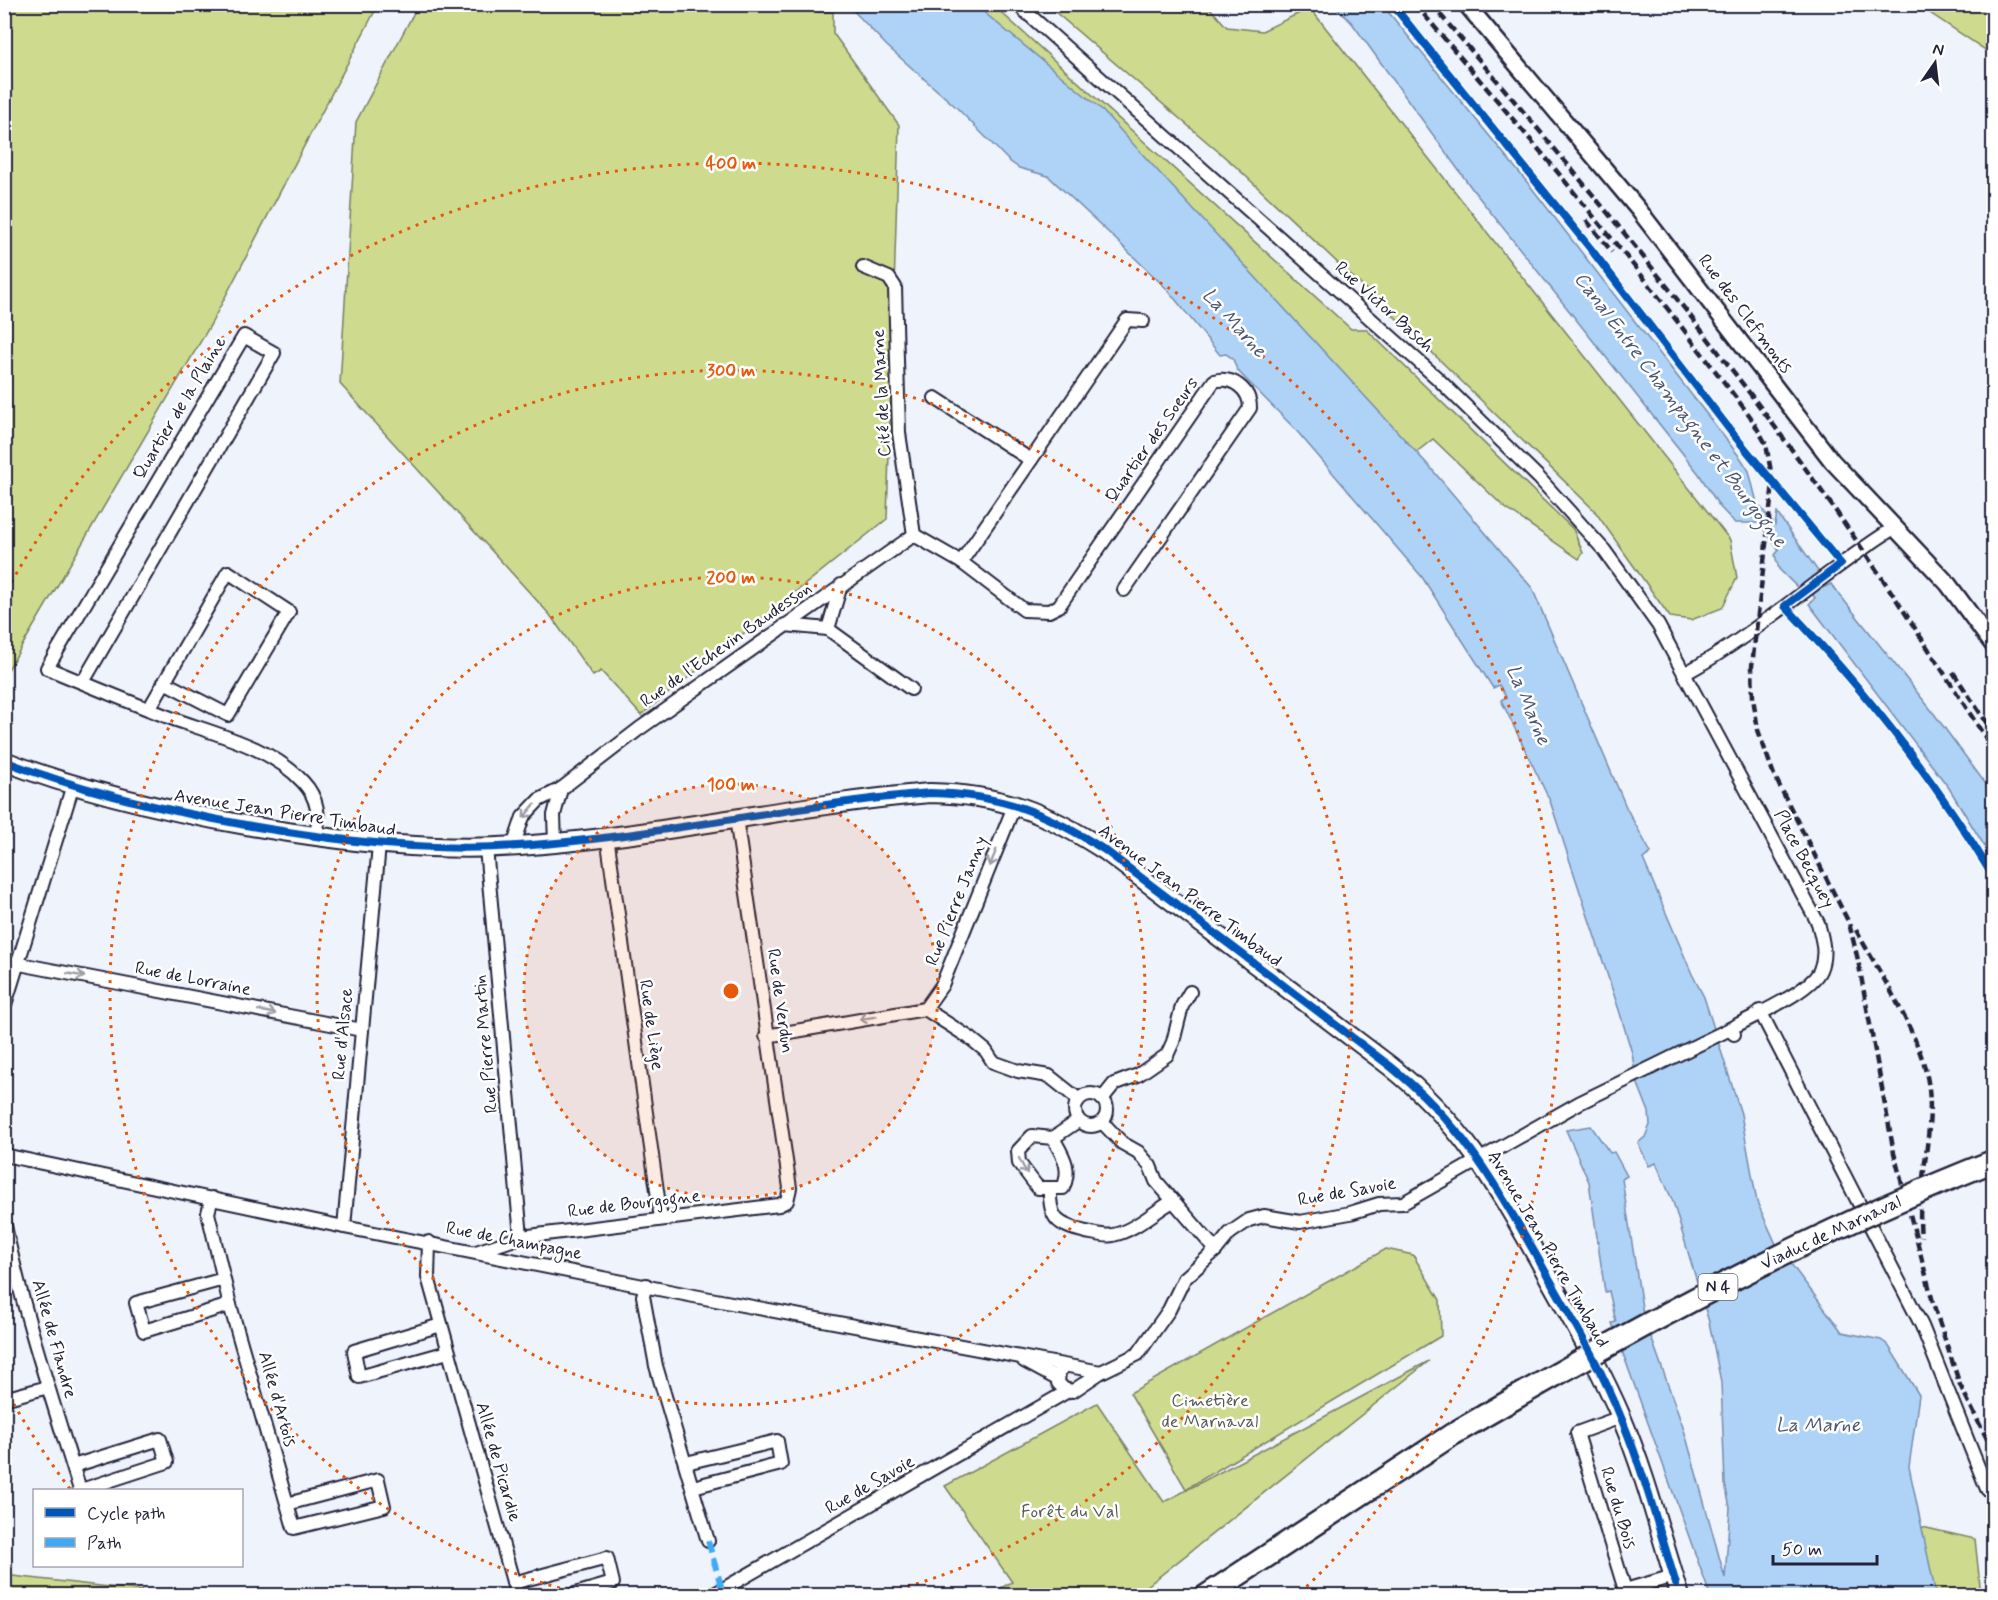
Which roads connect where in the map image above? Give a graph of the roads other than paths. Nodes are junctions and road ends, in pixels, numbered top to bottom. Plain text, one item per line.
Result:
1 (1017, 4) edge
2 (1466, 4) edge
3 (863, 267) dead end
4 (1143, 321) dead end
5 (934, 398) dead end
6 (1031, 460) junction
7 (1894, 528) junction
8 (914, 535) junction
9 (961, 562) junction
10 (841, 585) junction
11 (1124, 590) dead end
12 (785, 625) junction
13 (828, 629) junction
14 (1994, 646) edge
15 (1686, 673) junction
16 (83, 682) junction
17 (164, 682) junction
18 (911, 689) dead end
19 (149, 709) junction
20 (4, 761) edge
21 (73, 785) junction
22 (561, 789) junction
23 (1015, 804) junction
24 (736, 818) junction
25 (607, 836) junction
26 (316, 837) junction
27 (555, 843) junction
28 (379, 845) junction
29 (513, 847) junction
30 (486, 848) junction
31 (4, 961) edge
32 (18, 964) junction
33 (1190, 992) dead end
34 (4, 1008) edge
35 (925, 1009) junction
36 (1760, 1011) junction
37 (362, 1030) junction
38 (766, 1036) junction
39 (1102, 1099) junction
40 (1078, 1100) junction
41 (1078, 1121) junction
42 (1102, 1122) junction
43 (1053, 1138) junction
44 (4, 1155) edge
45 (1480, 1160) junction
46 (1994, 1161) edge
47 (790, 1188) joint
48 (1050, 1189) junction
49 (212, 1198) junction
50 (1173, 1201) junction
51 (661, 1219) junction
52 (4, 1221) edge
53 (344, 1227) junction
54 (521, 1237) junction
55 (429, 1242) junction
56 (1216, 1250) junction
57 (474, 1252) junction
58 (8, 1258) edge
59 (224, 1279) junction
60 (646, 1285) junction
61 (230, 1305) junction
62 (441, 1326) junction
63 (448, 1352) junction
64 (1018, 1358) junction
65 (1070, 1366) junction
66 (1101, 1372) junction
67 (1061, 1384) junction
68 (1081, 1386) junction
69 (48, 1387) junction
70 (4, 1399) edge
71 (1621, 1417) junction
72 (686, 1463) junction
73 (73, 1466) junction
74 (693, 1487) junction
75 (80, 1489) edge
76 (87, 1489) edge
77 (1987, 1489) dead end
78 (287, 1504) junction
79 (708, 1540) dead end
80 (1284, 1546) junction
81 (1674, 1576) junction
82 (513, 1582) junction
83 (517, 1596) edge
84 (568, 1596) edge
85 (711, 1596) edge
86 (1206, 1596) edge
87 (1225, 1596) edge
88 (1680, 1596) edge

1 - 15 street, Rue Victor Basch
2 - 7 street, Rue des Clefmonts
3 - 8 street, Cité de la Marne
4 - 6 street
5 - 6 street
6 - 9 street
7 - 14 street, Rue des Clefmonts
7 - 15 street
8 - 9 street, Quartier des Soeurs
8 - 10 street, Rue de l'Echevin Baudesson
9 - 11 street, Quartier des Soeurs
10 - 12 street, Rue de l'Echevin Baudesson
10 - 13 street
12 - 13 street
12 - 22 street, Rue de l'Echevin Baudesson
13 - 18 street
15 - 36 street, Place Becquey
16 - 16 street, Quartier de la Plaine
16 - 19 street
17 - 17 street
17 - 19 street
19 - 26 street
20 - 21 main road, Avenue Jean Pierre Timbaud
21 - 26 main road, Avenue Jean Pierre Timbaud
21 - 32 street
22 - 27 street
22 -> 29 street, Rue de l'Echevin Baudesson
23 - 24 main road, Avenue Jean Pierre Timbaud
23 -> 35 street, Rue Pierre Janny
23 - 45 main road, Avenue Jean Pierre Timbaud
24 - 25 main road, Avenue Jean Pierre Timbaud
24 - 38 street, Rue de Verdun
25 - 27 main road, Avenue Jean Pierre Timbaud
25 - 51 street, Rue de Liège
26 - 28 main road, Avenue Jean Pierre Timbaud
27 - 29 main road, Avenue Jean Pierre Timbaud
28 - 30 main road, Avenue Jean Pierre Timbaud
28 - 37 street, Rue d'Alsace
29 - 30 main road, Avenue Jean Pierre Timbaud
30 - 54 street, Rue Pierre Martin
31 - 32 street, Rue de Lorraine
32 - 34 street
32 -> 37 street, Rue de Lorraine
33 - 39 street
35 -> 38 street
35 - 40 street
36 - 45 street, Place Becquey
36 - 77 street
37 - 53 street, Rue d'Alsace
38 - 47 street, Rue de Verdun
39 - 40 street
39 - 42 street
40 - 41 street
41 - 42 street
41 - 43 street
42 - 50 street
43 - 48 street
43 -> 48 street
44 - 49 street, Rue de Champagne
45 - 56 street, Rue de Savoie
45 - 71 main road, Avenue Jean Pierre Timbaud
46 - 80 highway, Viaduc de Marnaval / N 4, bridge
47 - 51 street, Rue de Bourgogne
48 - 50 street
49 - 53 street, Rue de Champagne
49 - 59 street, Allée d'Artois
50 - 56 street
51 - 54 street, Rue de Bourgogne
52 - 58 street, Allée de Flandre
53 - 55 street, Rue de Champagne
54 - 57 street, Rue de Bourgogne
55 - 57 street, Rue de Champagne
55 - 62 street, Allée de Picardie
56 - 66 street, Rue de Savoie
57 - 60 street, Rue de Champagne
58 - 69 street, Allée de Flandre
59 - 61 street, Allée d'Artois
59 - 61 street
60 - 64 street, Rue de Champagne
60 - 72 street
61 - 78 street, Allée d'Artois
62 - 63 street, Allée de Picardie
62 - 63 street
63 - 82 street, Allée de Picardie
64 - 65 street, Rue de Champagne
64 - 67 street, Rue de Champagne
65 - 66 street
65 - 67 street, Rue de Savoie
65 - 68 street
66 - 68 street, Rue de Savoie
67 - 68 street, Rue de Savoie
67 - 85 street, Rue de Savoie
69 - 70 street
69 - 73 street, Allée de Flandre
71 - 81 main road, Avenue Jean Pierre Timbaud
71 - 81 street, Rue du Bois
72 - 74 street
72 - 74 street
73 - 75 street, Allée de Flandre
73 - 76 street, Allée de Flandre
74 - 79 street
78 - 78 street, Allée d'Artois
80 - 86 highway, N 4
80 - 87 highway, N 4
81 - 88 main road, Avenue Jean Pierre Timbaud
82 - 83 street, Allée de Picardie
82 - 84 street

